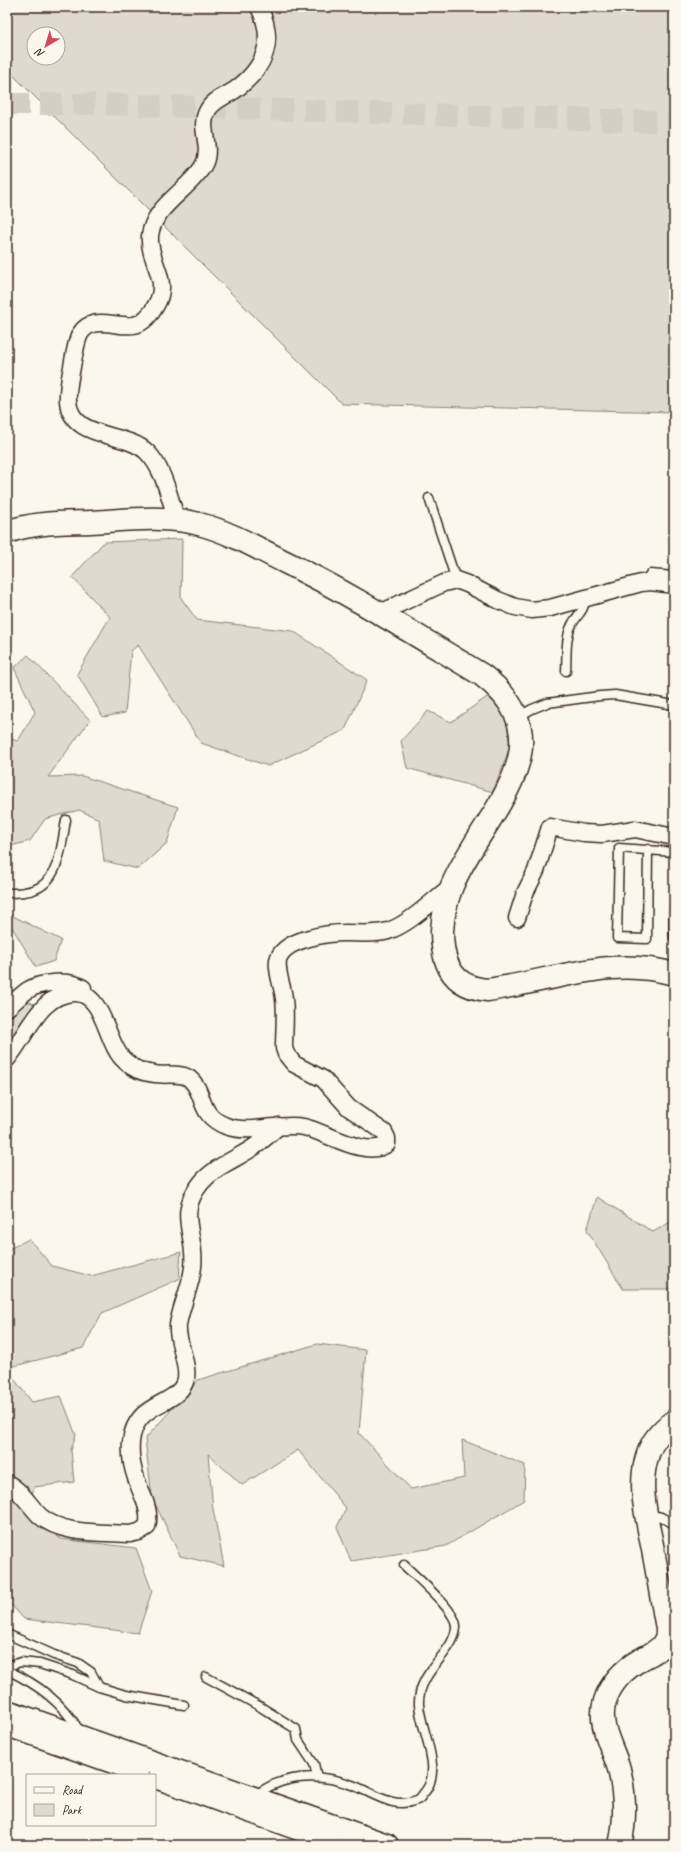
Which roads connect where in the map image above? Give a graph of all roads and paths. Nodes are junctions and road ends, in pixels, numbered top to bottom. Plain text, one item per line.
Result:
1 (259, 7) edge
2 (429, 498) dead end
3 (177, 520) junction
4 (7, 532) edge
5 (674, 576) edge
6 (456, 580) junction
7 (641, 584) junction
8 (674, 585) edge
9 (586, 598) junction
10 (380, 613) junction
11 (566, 671) dead end
12 (674, 705) edge
13 (518, 717) junction
14 (66, 820) dead end
15 (674, 837) edge
16 (648, 848) junction
17 (674, 852) edge
18 (452, 885) junction
19 (7, 893) edge
20 (674, 912) edge
21 (517, 918) dead end
22 (674, 937) edge
23 (674, 974) edge
24 (89, 998) junction
25 (7, 1008) edge
26 (7, 1059) edge
27 (279, 1126) junction
28 (674, 1421) edge
29 (7, 1483) edge
30 (646, 1514) junction
31 (674, 1524) edge
32 (404, 1565) dead end
33 (7, 1634) edge
34 (7, 1666) edge
35 (7, 1670) edge
36 (206, 1677) dead end
37 (99, 1687) junction
38 (184, 1705) dead end
39 (7, 1711) edge
40 (7, 1728) edge
41 (85, 1738) junction
42 (138, 1774) edge
43 (317, 1777) junction
44 (156, 1780) edge
45 (253, 1798) junction
46 (334, 1845) edge
47 (387, 1845) edge
48 (620, 1845) edge

1 - 3 street
2 - 6 lane
3 - 4 street
3 - 10 street
5 - 7 lane
6 - 9 street
6 - 10 street
7 - 8 street
7 - 9 street
9 - 11 lane
10 - 13 street
12 - 13 lane
13 - 18 street
14 - 19 lane
15 - 21 street
16 - 16 lane
16 - 17 lane
18 - 23 street
18 - 27 street
20 - 22 lane
24 - 25 street
24 - 26 street
24 - 27 street
27 - 29 street
28 - 30 street
30 - 31 lane
30 - 48 street
32 - 43 lane
33 - 37 lane
34 - 37 lane
35 - 41 lane
36 - 43 lane
37 - 38 lane
39 - 41 street
40 - 42 street
41 - 45 street
43 - 45 lane
44 - 46 street
45 - 47 street

